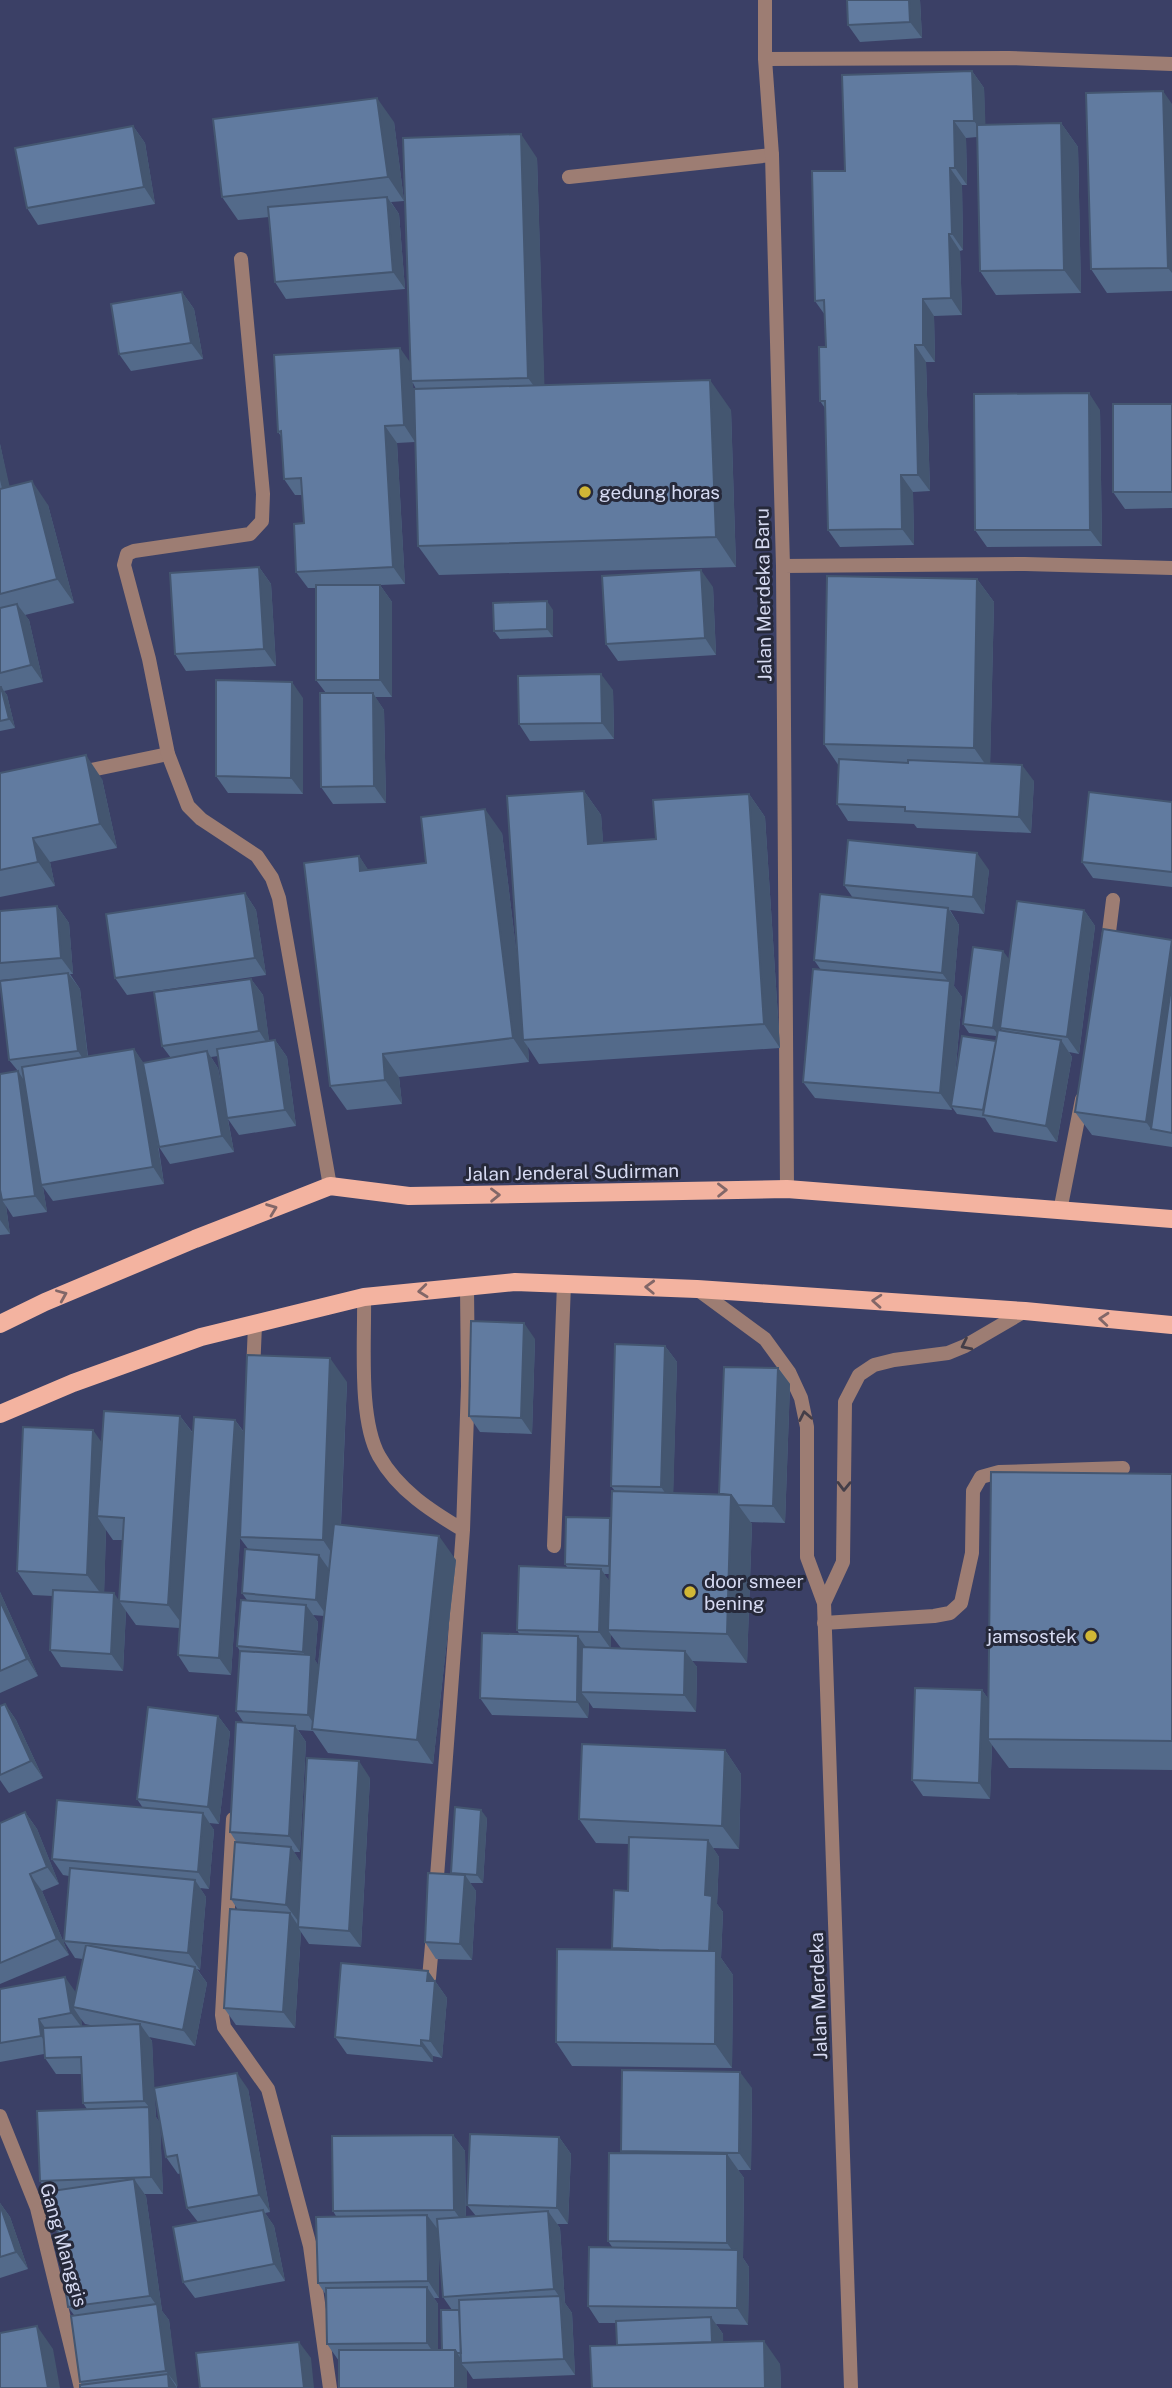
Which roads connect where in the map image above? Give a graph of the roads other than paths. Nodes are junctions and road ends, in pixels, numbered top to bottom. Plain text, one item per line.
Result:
1 (765, 0) edge
2 (765, 59) junction
3 (1172, 64) edge
4 (772, 155) junction
5 (569, 177) dead end
6 (241, 259) dead end
7 (783, 566) junction
8 (1172, 568) edge
9 (168, 754) junction
10 (65, 776) edge
11 (1113, 900) dead end
12 (1105, 968) edge
13 (1084, 1090) edge
14 (330, 1186) junction
15 (787, 1189) junction
16 (1060, 1211) junction
17 (1172, 1219) edge
18 (565, 1284) junction
19 (467, 1287) junction
20 (697, 1289) junction
21 (364, 1297) junction
22 (1025, 1311) junction
23 (0, 1324) edge
24 (255, 1325) junction
25 (1172, 1325) edge
26 (253, 1393) edge
27 (0, 1414) edge
28 (1123, 1468) dead end
29 (463, 1530) junction
30 (554, 1546) dead end
31 (824, 1603) junction
32 (824, 1622) junction
33 (234, 1805) edge
34 (429, 1978) edge
35 (0, 2116) edge
36 (80, 2388) edge
37 (330, 2388) edge
38 (851, 2388) edge

1 - 2 street, Jalan Merdeka Baru
2 - 3 street
2 - 4 street, Jalan Merdeka Baru
4 - 5 street
4 - 7 street, Jalan Merdeka Baru
6 - 9 street
7 - 8 street
7 - 15 street, Jalan Merdeka Baru
9 - 10 street
9 - 14 street
11 - 12 street
13 - 16 street
14 -> 15 main road, Jalan Jenderal Sudirman
23 -> 14 main road, Jalan Jenderal Sudirman
15 - 16 main road, Jalan Jenderal Sudirman
16 - 17 main road, Jalan Jenderal Sudirman
18 - 19 main road
20 -> 18 main road
18 - 30 street
19 -> 21 main road
19 - 29 street
22 -> 20 main road
31 -> 20 street, Jalan Merdeka
21 - 24 main road
21 - 29 street
25 -> 22 main road
22 -> 31 street, Jalan Merdeka
24 - 26 street
24 - 27 main road
28 - 32 street
29 - 34 street
31 - 32 street, Jalan Merdeka
32 - 38 street, Jalan Merdeka
33 - 37 street
35 - 36 street, Gang Manggis

